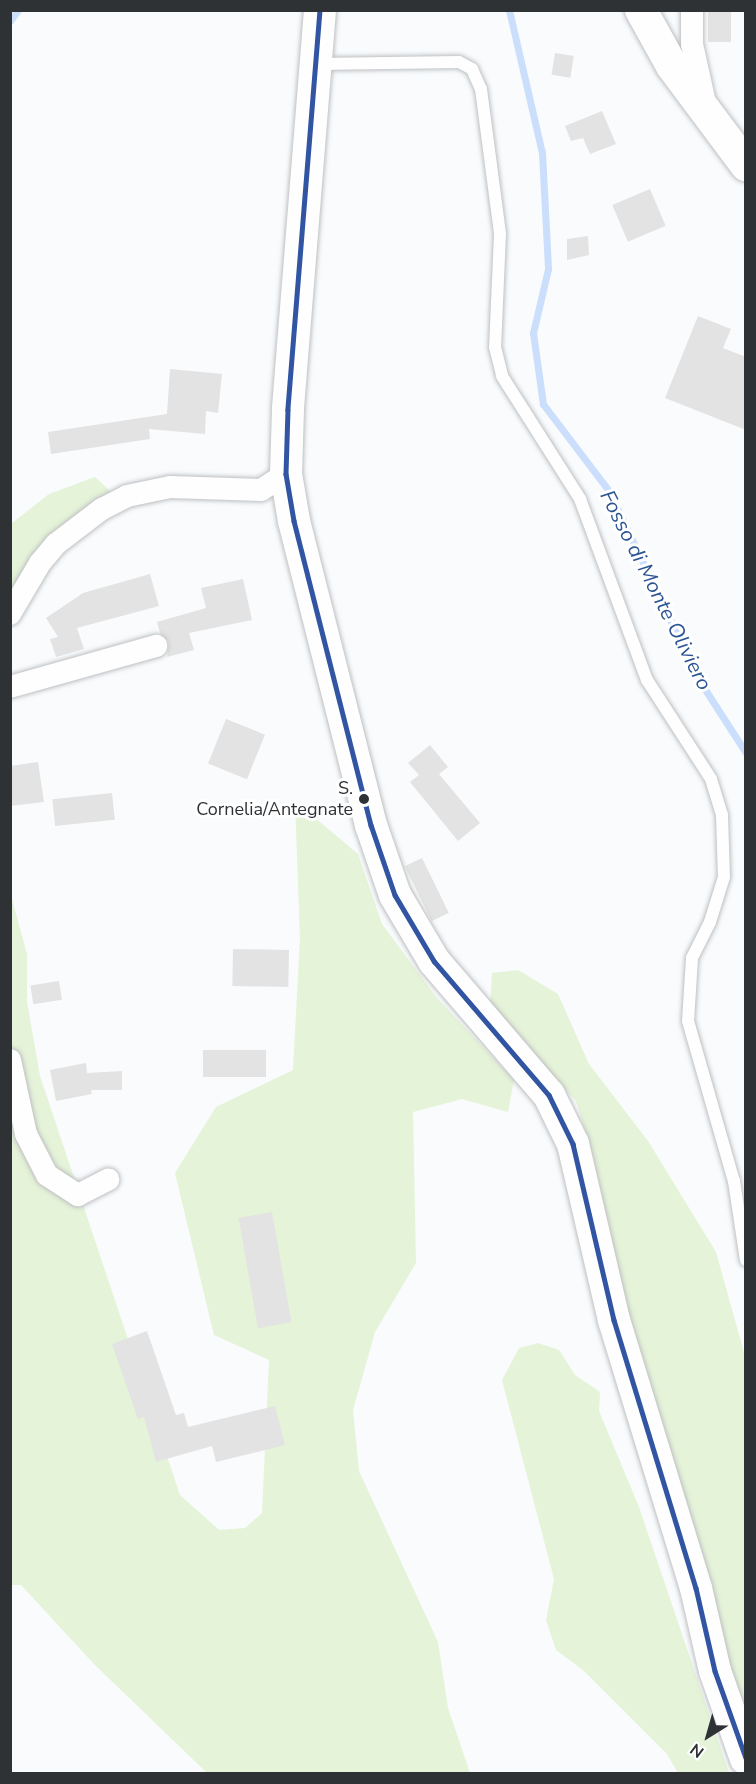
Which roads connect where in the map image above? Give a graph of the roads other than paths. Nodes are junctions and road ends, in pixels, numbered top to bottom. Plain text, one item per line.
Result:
1 (320, 10) edge
2 (641, 10) edge
3 (692, 10) edge
4 (315, 64) junction
5 (709, 119) junction
6 (746, 165) edge
7 (286, 474) junction
8 (10, 614) edge
9 (156, 646) dead end
10 (10, 687) edge
11 (10, 1060) edge
12 (108, 1180) dead end
13 (746, 1260) edge
14 (746, 1759) edge

1 - 4 street
2 - 5 street
3 - 5 street
4 - 7 street
4 - 13 lane
5 - 6 street
7 - 8 street
7 - 14 street
9 - 10 street
11 - 12 street

